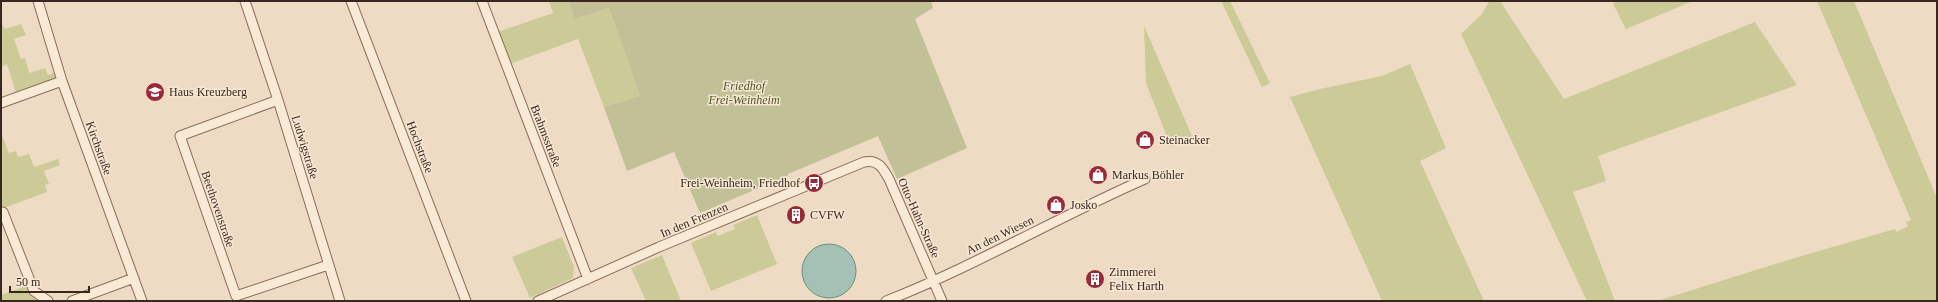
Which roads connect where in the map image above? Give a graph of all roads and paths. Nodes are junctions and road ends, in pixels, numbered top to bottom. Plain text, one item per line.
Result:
1 (38, 1) edge
2 (246, 1) edge
3 (351, 1) edge
4 (482, 1) edge
5 (62, 81) junction
6 (278, 100) junction
7 (1, 103) edge
8 (861, 164) joint
9 (1145, 178) dead end
10 (3, 212) dead end
11 (328, 265) junction
12 (134, 278) junction
13 (588, 279) junction
14 (934, 282) junction
15 (48, 301) edge
16 (72, 301) edge
17 (142, 301) edge
18 (340, 301) edge
19 (466, 301) edge
20 (538, 301) edge
21 (886, 301) edge
22 (942, 301) edge

1 - 5 street, Kirchstraße
2 - 6 street, Ludwigstraße
3 - 19 street, Hochstraße
4 - 13 street, Brahmsstraße
5 - 7 street
5 - 12 street, Kirchstraße
6 - 11 street, Ludwigstraße
6 - 11 street, Beethovenstraße
8 - 13 street, In den Frenzen
8 - 14 street, Otto-Hahn-Straße
9 - 14 street, An den Wiesen
10 - 15 street
11 - 18 street, Ludwigstraße
12 - 16 street
12 - 17 street, Kirchstraße
13 - 20 street, In den Frenzen
14 - 21 street, An den Wiesen
14 - 22 street, Otto-Hahn-Straße

